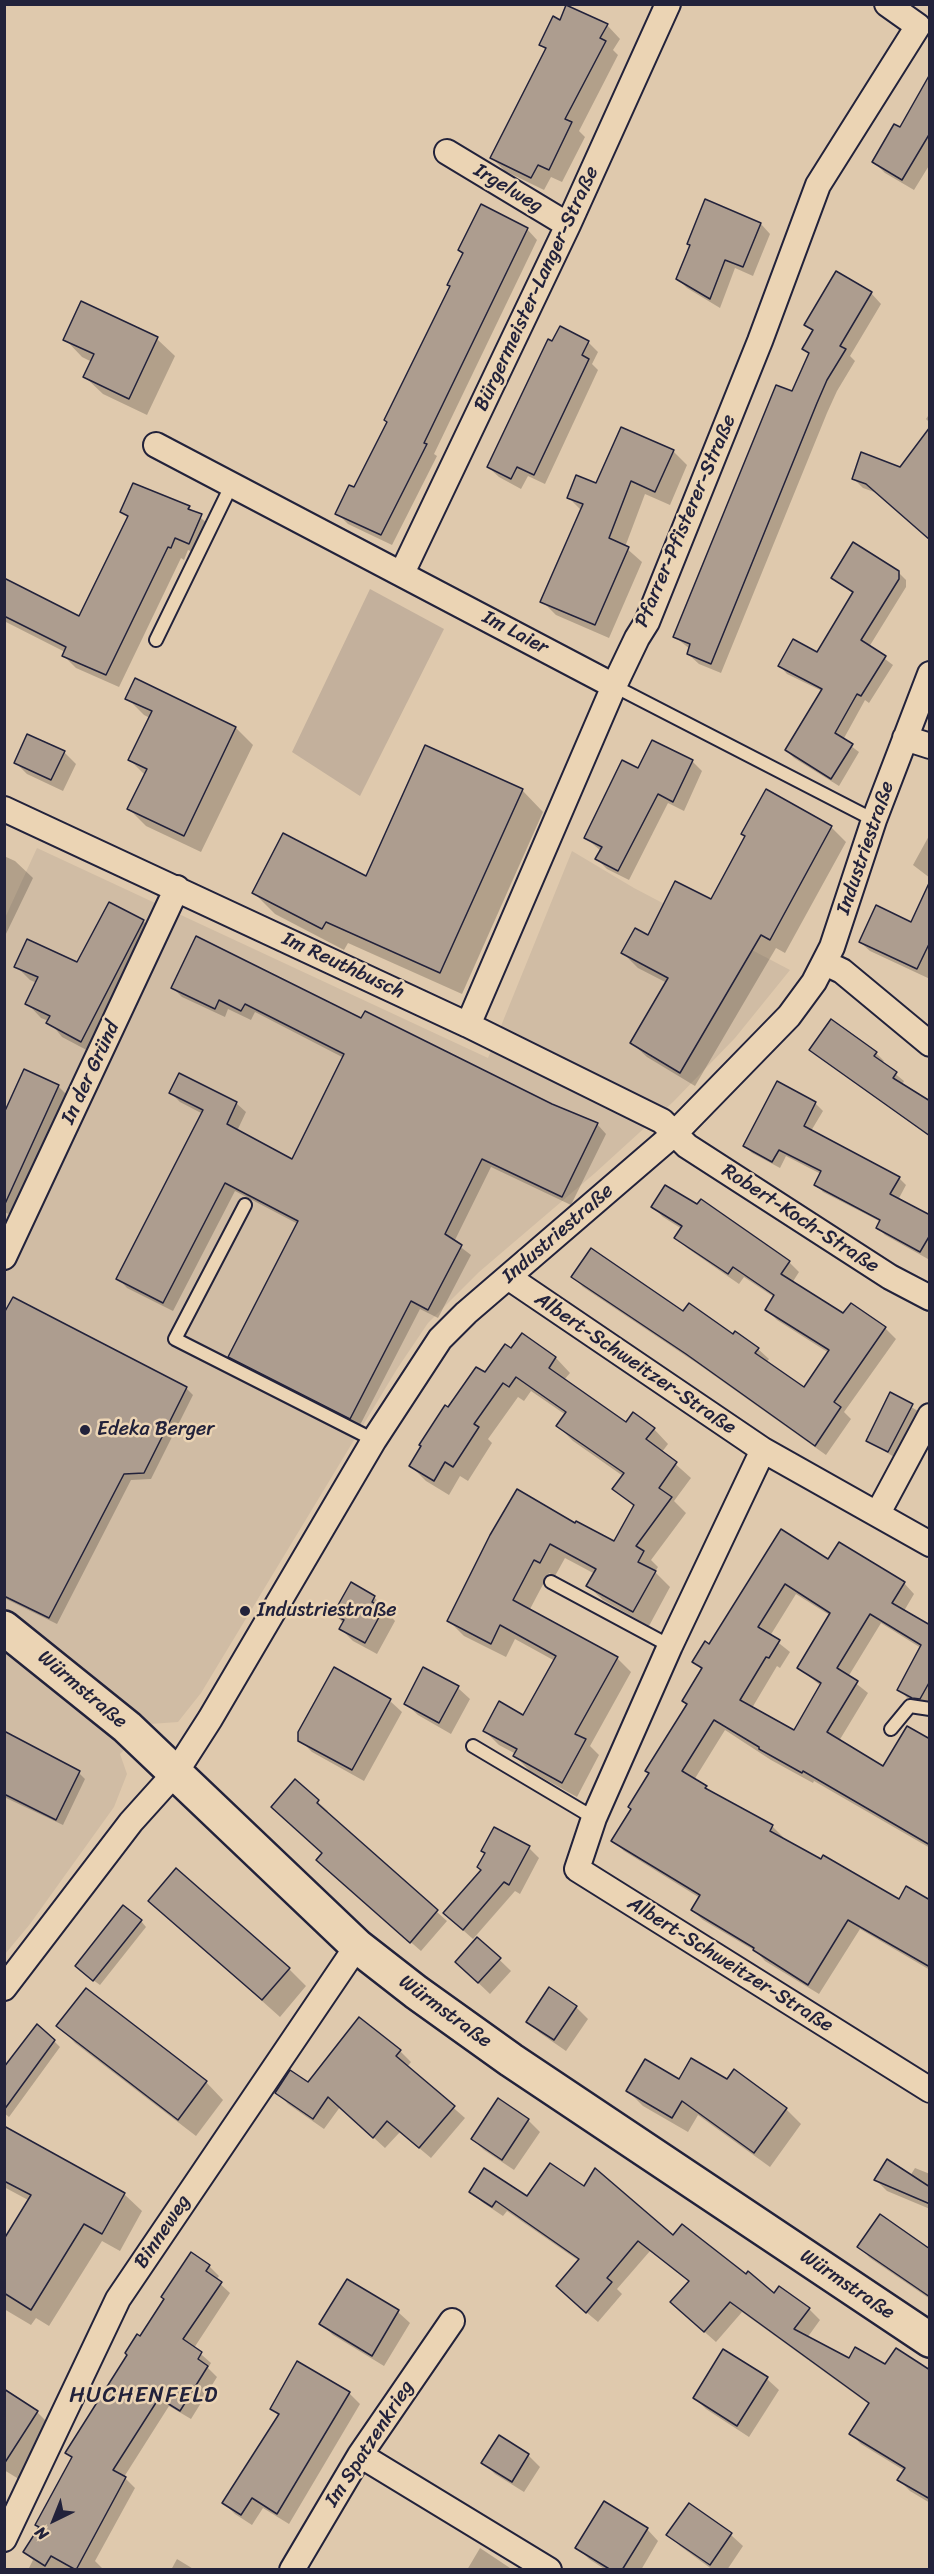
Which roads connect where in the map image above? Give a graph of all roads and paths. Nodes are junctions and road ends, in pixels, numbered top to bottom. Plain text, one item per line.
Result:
1 (668, 4) edge
2 (887, 4) edge
3 (447, 152) dead end
4 (568, 225) junction
5 (156, 445) dead end
6 (232, 484) junction
7 (402, 573) junction
8 (156, 640) dead end
9 (930, 674) edge
10 (614, 686) junction
11 (905, 738) junction
12 (930, 746) edge
13 (4, 809) edge
14 (874, 820) junction
15 (177, 888) junction
16 (825, 963) junction
17 (468, 1025) junction
18 (930, 1044) edge
19 (675, 1134) junction
20 (245, 1205) dead end
21 (4, 1257) edge
22 (508, 1277) junction
23 (930, 1298) edge
24 (930, 1416) edge
25 (374, 1440) junction
26 (763, 1450) junction
27 (878, 1513) junction
28 (930, 1544) edge
29 (551, 1582) dead end
30 (4, 1628) edge
31 (670, 1646) junction
32 (930, 1709) edge
33 (891, 1729) dead end
34 (473, 1746) dead end
35 (176, 1772) junction
36 (594, 1818) junction
37 (357, 1946) junction
38 (4, 1988) edge
39 (930, 2090) edge
40 (452, 2321) dead end
41 (930, 2340) edge
42 (360, 2455) junction
43 (4, 2539) edge
44 (292, 2570) edge
45 (549, 2570) edge

1 - 4 street, Bürgermeister-Langer-Straße
2 - 10 street, Pfarrer-Pfisterer-Straße
3 - 4 street, Irgelweg
4 - 7 street, Bürgermeister-Langer-Straße
5 - 6 street, Im Laier
6 - 7 street, Im Laier
6 - 8 lane
7 - 10 street, Im Laier
9 - 11 street, Industriestraße
10 - 14 lane, Im Laier
10 - 17 street, Pfarrer-Pfisterer-Straße
11 - 12 street
11 - 14 street, Industriestraße
13 - 15 street, Im Reuthbusch
14 - 16 street, Industriestraße
15 - 17 street, Im Reuthbusch
15 - 21 street, In der Gründ
16 - 18 street
16 - 19 street, Industriestraße
17 - 19 street, Im Reuthbusch
19 - 22 street, Industriestraße
19 - 23 street, Robert-Koch-Straße
20 - 25 lane
22 - 25 street, Industriestraße
22 - 26 street, Albert-Schweitzer-Straße
24 - 27 street
25 - 35 street, Industriestraße
26 - 27 street, Albert-Schweitzer-Straße
26 - 31 street, Albert-Schweitzer-Straße
27 - 28 street, Albert-Schweitzer-Straße
29 - 31 lane
30 - 35 street, Würmstraße
31 - 36 street, Albert-Schweitzer-Straße
32 - 33 lane
34 - 36 lane
35 - 37 street, Würmstraße
35 - 38 street, Industriestraße
36 - 39 street, Albert-Schweitzer-Straße
37 - 41 street, Würmstraße
37 - 43 street, Binneweg
40 - 42 street, Im Spatzenkrieg
42 - 44 street, Im Spatzenkrieg
42 - 45 street

